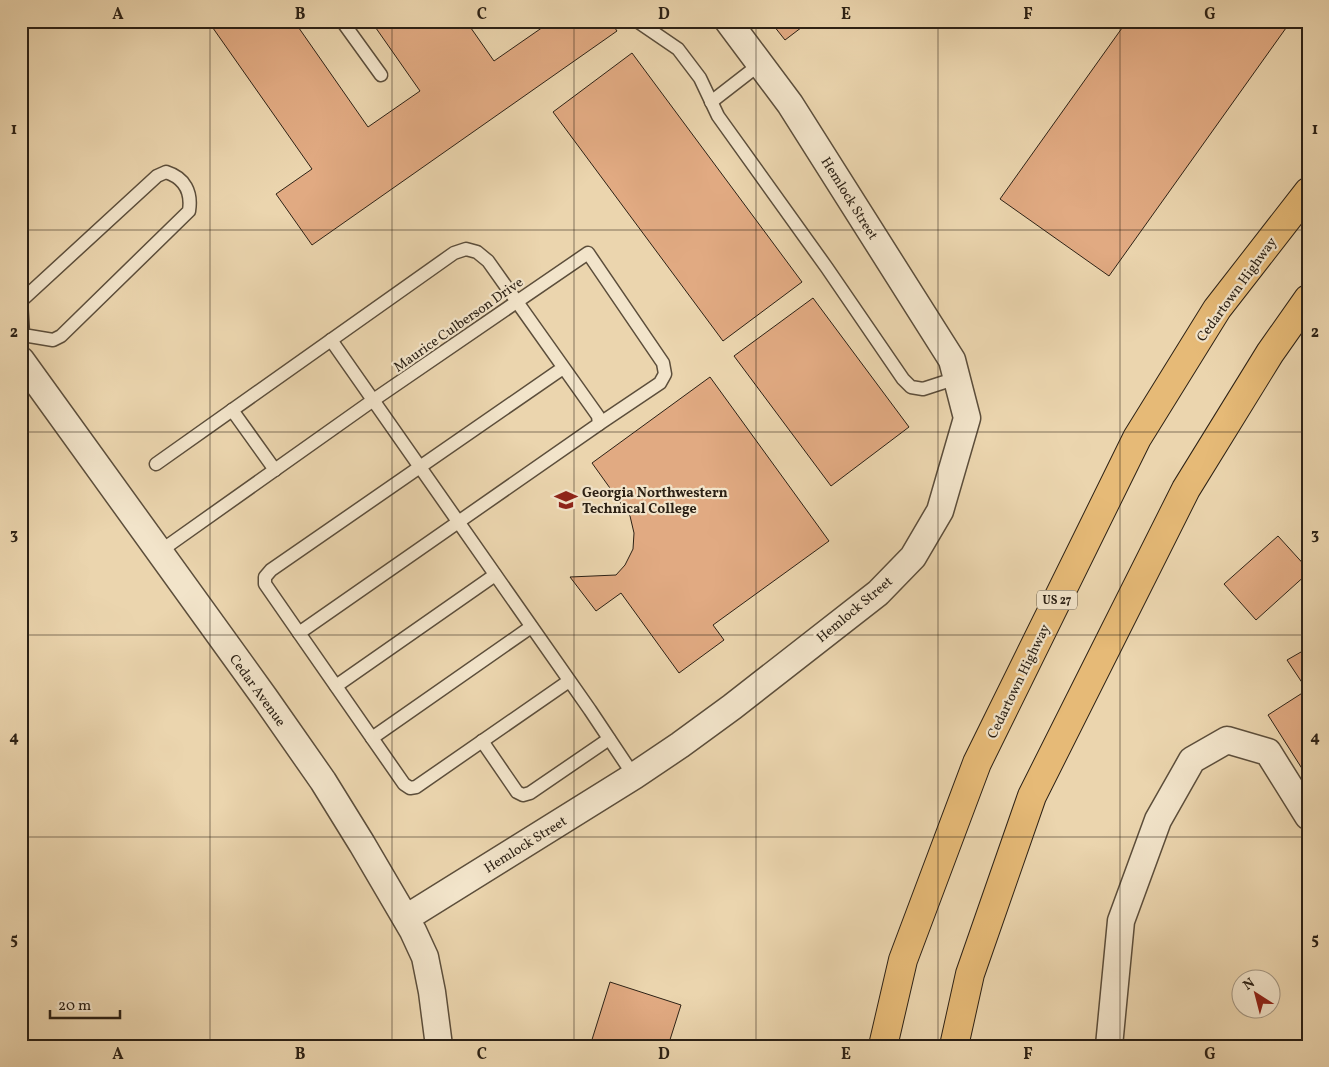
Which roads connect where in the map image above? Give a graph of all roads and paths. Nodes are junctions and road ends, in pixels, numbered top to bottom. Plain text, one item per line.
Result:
1 (342, 21) edge
2 (638, 21) edge
3 (728, 21) edge
4 (760, 64) junction
5 (380, 76) dead end
6 (711, 102) junction
7 (1308, 192) edge
8 (1308, 299) edge
9 (516, 302) junction
10 (331, 340) junction
11 (22, 344) edge
12 (563, 368) junction
13 (957, 378) junction
14 (372, 401) junction
15 (232, 410) junction
16 (599, 424) junction
17 (156, 464) dead end
18 (419, 467) junction
19 (275, 470) junction
20 (458, 523) junction
21 (159, 552) junction
22 (495, 575) junction
23 (532, 627) junction
24 (299, 633) junction
25 (569, 681) junction
26 (336, 686) junction
27 (372, 738) junction
28 (609, 738) junction
29 (482, 741) junction
30 (634, 776) junction
31 (1308, 816) edge
32 (406, 918) junction
33 (439, 1046) edge
34 (882, 1046) edge
35 (954, 1046) edge
36 (1109, 1046) edge

1 - 5 lane
2 - 6 lane
3 - 4 street, Hemlock Street
4 - 6 lane
4 - 13 street, Hemlock Street
6 - 13 lane
7 - 34 highway, Cedartown Highway / US 27
8 - 35 highway
9 - 10 lane
9 - 12 lane
9 - 14 lane, Maurice Culberson Drive
9 - 16 lane, Maurice Culberson Drive
10 - 14 lane
10 - 15 lane
11 - 11 lane
11 - 21 street, Cedar Avenue
12 - 16 lane
12 - 18 lane
13 - 30 street, Hemlock Street
14 - 18 lane
14 - 19 lane, Maurice Culberson Drive
15 - 17 lane
15 - 19 lane
16 - 20 lane
18 - 20 lane
18 - 24 lane
19 - 21 lane, Maurice Culberson Drive
20 - 22 lane
20 - 24 lane
21 - 32 street, Cedar Avenue
22 - 23 lane
22 - 26 lane
23 - 25 lane
23 - 27 lane
24 - 26 lane
25 - 28 lane
25 - 29 lane
26 - 27 lane
27 - 29 lane
28 - 29 lane
28 - 30 lane
30 - 32 street, Hemlock Street
31 - 36 street
32 - 33 street, Cedar Avenue

